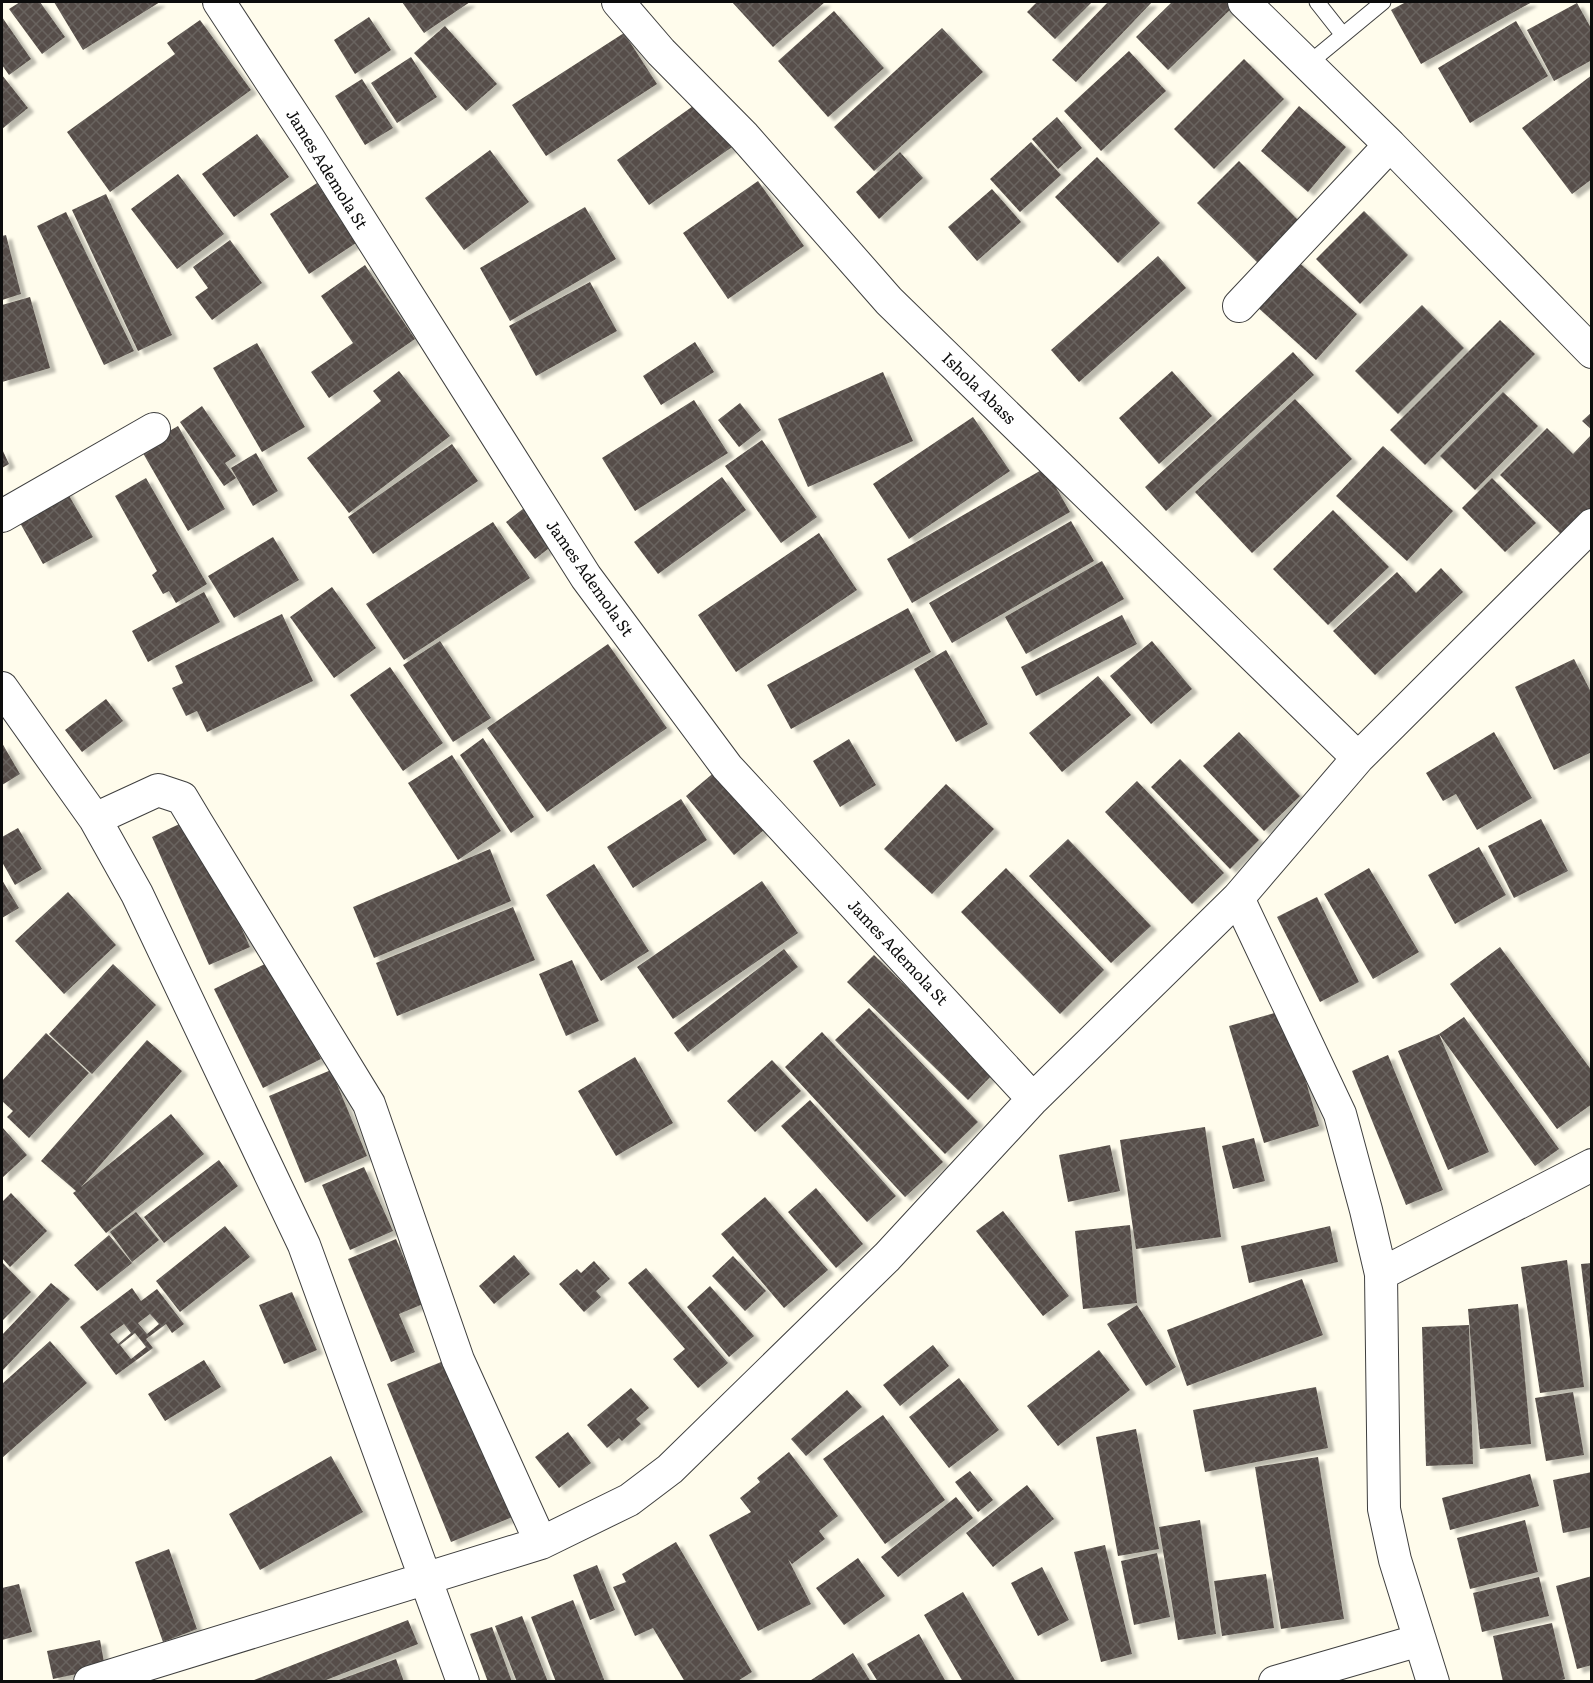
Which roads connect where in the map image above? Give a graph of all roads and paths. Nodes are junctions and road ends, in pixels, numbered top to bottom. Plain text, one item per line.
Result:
1 (219, 2) edge
2 (618, 2) edge
3 (1244, 2) edge
4 (1317, 2) edge
5 (1383, 2) edge
6 (1343, 35) junction
7 (1308, 64) junction
8 (1390, 145) junction
9 (1239, 306) dead end
10 (1592, 352) edge
11 (154, 429) dead end
12 (2, 516) edge
13 (1592, 525) edge
14 (2, 688) edge
15 (1358, 758) junction
16 (95, 819) junction
17 (1238, 897) junction
18 (1033, 1099) junction
19 (1592, 1165) edge
20 (1381, 1274) junction
21 (541, 1543) junction
22 (425, 1580) junction
23 (1420, 1640) junction
24 (90, 1682) edge
25 (463, 1682) edge
26 (1275, 1682) edge
27 (1433, 1682) edge

1 - 18 street, James Ademola St
2 - 15 street, Ishola Abass
3 - 7 street
4 - 6 lane
5 - 6 lane
6 - 7 lane
7 - 8 street
8 - 9 street
8 - 10 street
11 - 12 street
13 - 15 street
14 - 16 street
15 - 17 street
16 - 21 street
16 - 22 street
17 - 18 street
17 - 20 street
18 - 21 street
19 - 20 street
20 - 23 street
21 - 22 street
22 - 24 street
22 - 25 street
23 - 26 street
23 - 27 street

